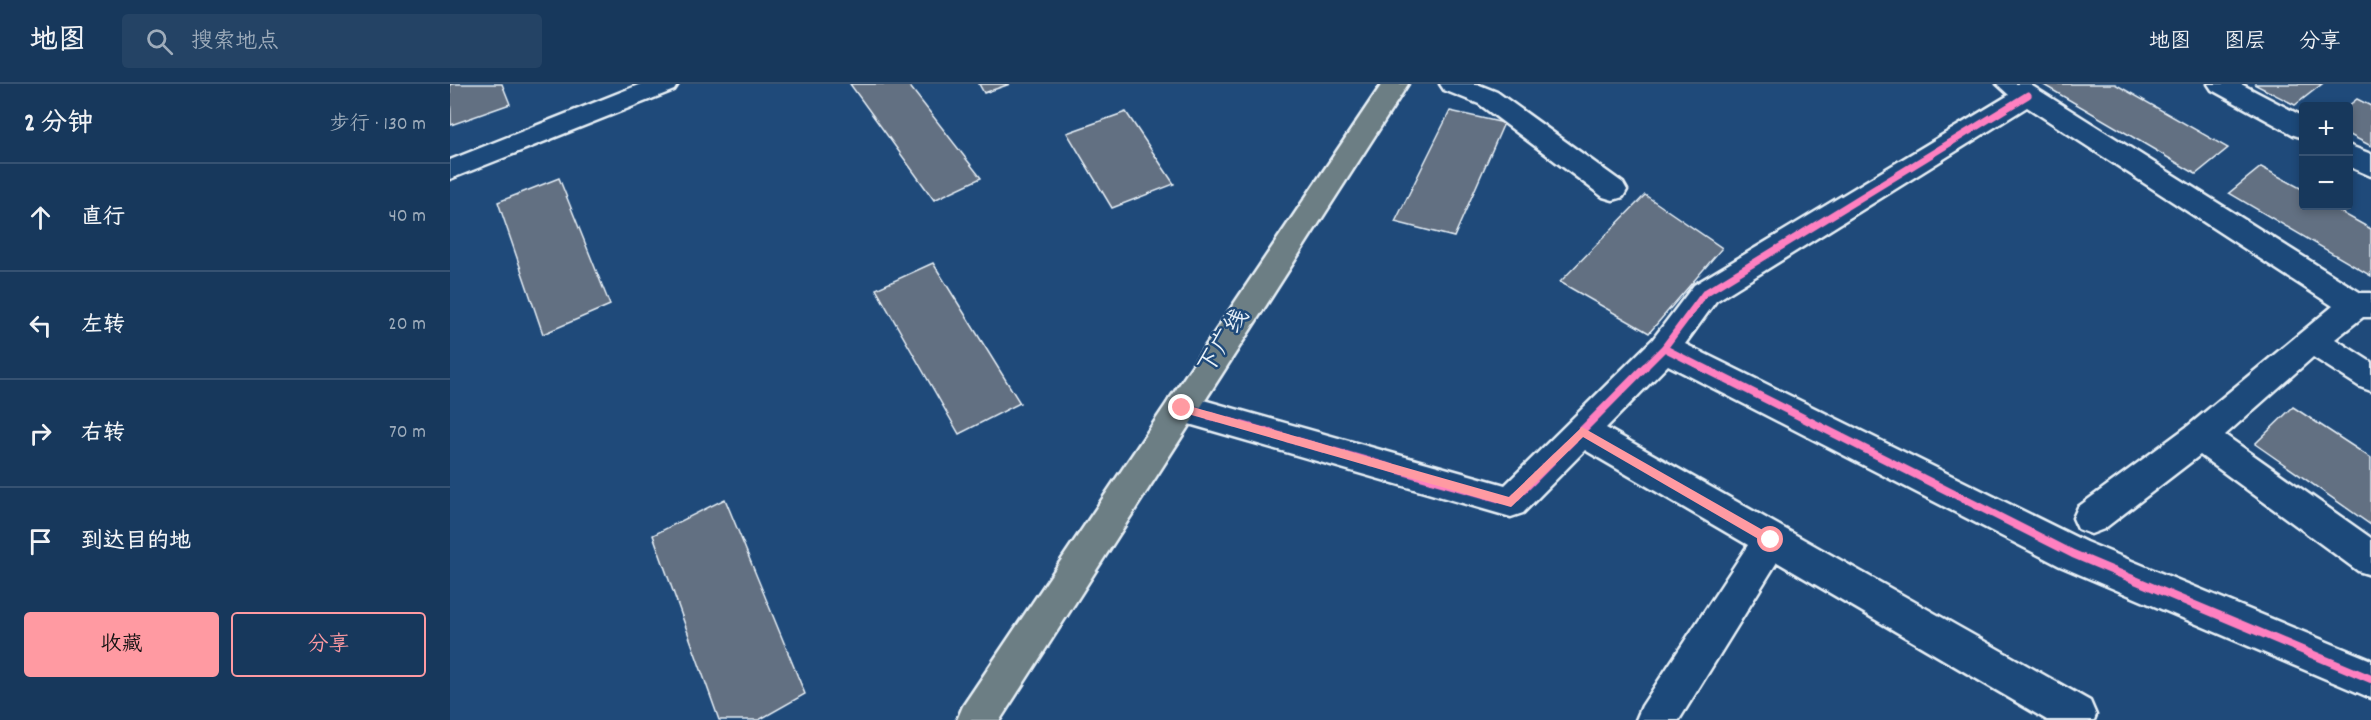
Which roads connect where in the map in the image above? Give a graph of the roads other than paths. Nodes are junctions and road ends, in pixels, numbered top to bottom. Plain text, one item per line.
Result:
1 (665, 84) edge
2 (1395, 84) edge
3 (1452, 84) edge
4 (2222, 84) edge
5 (2019, 90) edge
6 (2299, 126) edge
7 (2353, 156) edge
8 (2371, 166) edge
9 (452, 170) dead end
10 (1613, 190) dead end
11 (2363, 305) edge
12 (2311, 340) junction
13 (1664, 348) junction
14 (2371, 378) edge
15 (1182, 408) junction
16 (1582, 431) junction
17 (2200, 436) junction
18 (2091, 518) dead end
19 (1771, 540) junction
20 (2371, 560) edge
21 (2371, 679) edge
22 (978, 720) edge
23 (1656, 720) edge
24 (2074, 720) edge

1 - 9 street
2 - 15 main road, 下广线
3 - 10 street
4 - 6 street
5 - 11 street
5 - 13 street
7 - 8 street
11 - 12 street
12 - 14 street
12 - 17 street
13 - 16 street
13 - 21 street
15 - 16 street
15 - 22 main road, 下广线
16 - 19 street
17 - 18 street
17 - 20 street
19 - 23 street
19 - 24 street

